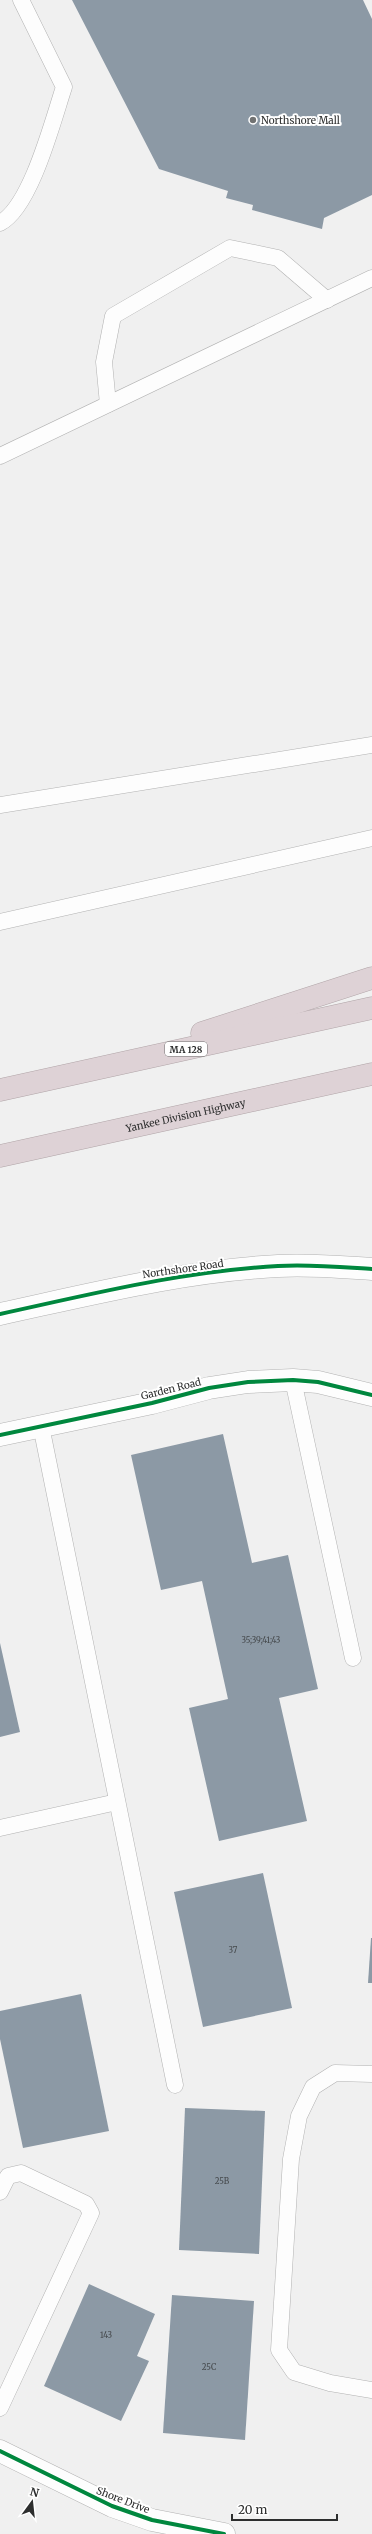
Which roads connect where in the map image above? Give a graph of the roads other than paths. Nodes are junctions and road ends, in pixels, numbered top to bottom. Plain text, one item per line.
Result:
1 (21, 0) edge
2 (0, 222) edge
3 (372, 278) edge
4 (327, 300) junction
5 (108, 404) junction
6 (0, 456) edge
7 (372, 745) edge
8 (0, 804) edge
9 (372, 838) edge
10 (34, 914) junction
11 (0, 915) edge
12 (0, 922) edge
13 (372, 978) edge
14 (372, 1008) edge
15 (79, 1072) junction
16 (372, 1074) edge
17 (372, 1081) edge
18 (0, 1090) edge
19 (280, 1094) junction
20 (0, 1156) edge
21 (372, 1269) edge
22 (0, 1314) edge
23 (293, 1380) junction
24 (372, 1395) edge
25 (41, 1426) junction
26 (0, 1435) edge
27 (353, 1658) dead end
28 (118, 1802) junction
29 (0, 1828) edge
30 (372, 2074) edge
31 (175, 2085) dead end
32 (0, 2192) edge
33 (372, 2390) edge
34 (0, 2408) edge
35 (0, 2451) edge
36 (224, 2534) edge

1 - 2 lane
3 - 4 lane
4 - 5 lane
4 - 5 lane
5 - 6 lane
7 - 8 lane
9 - 10 lane
10 - 11 lane
10 - 12 lane
13 - 15 highway
14 - 15 highway, MA 128
15 - 18 highway, MA 128
16 - 19 highway, Yankee Division Highway
17 - 19 highway
19 - 20 highway, Yankee Division Highway
21 - 22 street, Northshore Road
23 - 24 street, Garden Road
23 - 25 street, Garden Road
23 - 27 lane
25 - 26 street, Garden Road
25 - 28 lane
28 - 29 lane
28 - 31 lane
30 - 33 lane
32 - 34 lane
35 - 36 street, Shore Drive

